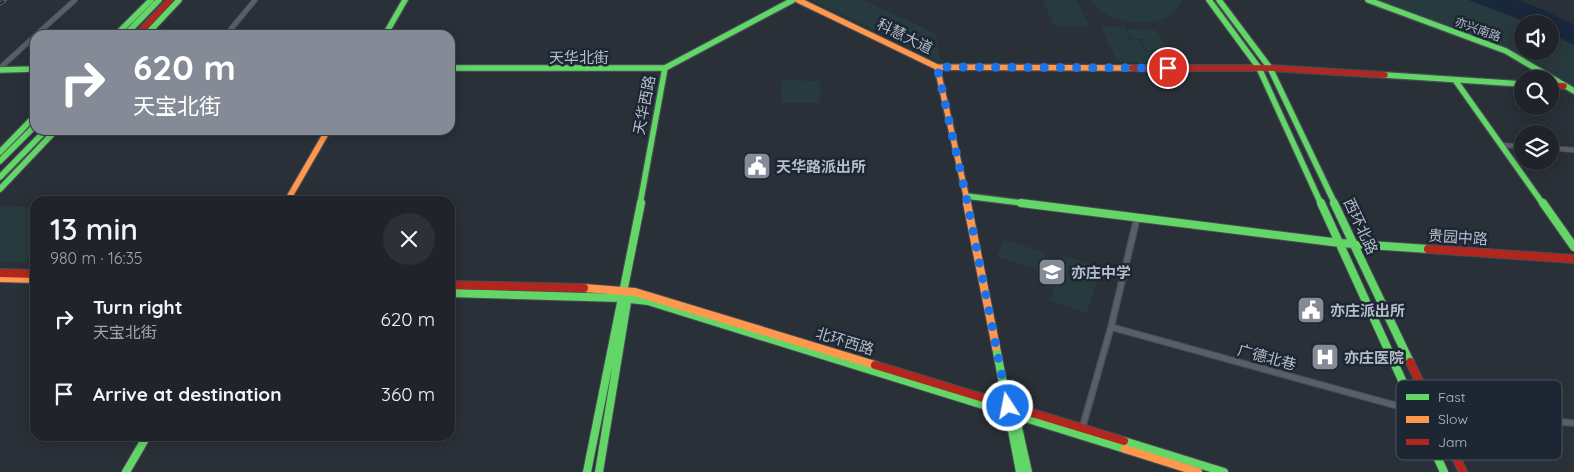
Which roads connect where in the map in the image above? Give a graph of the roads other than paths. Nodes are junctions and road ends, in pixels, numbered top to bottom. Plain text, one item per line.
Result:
1 (76, 0) edge
2 (150, 0) edge
3 (159, 0) edge
4 (170, 0) edge
5 (179, 0) edge
6 (255, 0) edge
7 (406, 0) edge
8 (793, 0) edge
9 (800, 0) edge
10 (1209, 0) edge
11 (1219, 0) edge
12 (1368, 0) edge
13 (43, 30) edge
14 (124, 30) edge
15 (126, 30) edge
16 (142, 30) edge
17 (151, 30) edge
18 (230, 30) edge
19 (388, 30) edge
20 (30, 41) edge
21 (937, 67) junction
22 (0, 68) edge
23 (30, 68) edge
24 (1259, 68) junction
25 (1270, 68) junction
26 (455, 69) edge
27 (664, 69) junction
28 (1455, 80) junction
29 (1514, 84) edge
30 (1559, 86) edge
31 (1567, 86) junction
32 (1574, 90) edge
33 (30, 121) edge
34 (30, 131) edge
35 (41, 135) edge
36 (51, 135) edge
37 (325, 135) edge
38 (1503, 145) junction
39 (1514, 146) edge
40 (1559, 149) edge
41 (1574, 150) edge
42 (0, 152) edge
43 (0, 162) edge
44 (0, 177) edge
45 (0, 189) edge
46 (290, 196) edge
47 (966, 196) junction
48 (1138, 218) junction
49 (1340, 243) junction
50 (1354, 244) junction
51 (1574, 247) edge
52 (1574, 259) edge
53 (0, 273) edge
54 (30, 274) edge
55 (0, 278) edge
56 (30, 279) edge
57 (455, 285) edge
58 (625, 290) junction
59 (455, 293) edge
60 (621, 298) junction
61 (630, 299) junction
62 (1111, 327) junction
63 (1402, 380) edge
64 (1418, 380) edge
65 (1396, 405) edge
66 (1008, 410) junction
67 (1017, 416) junction
68 (1082, 429) junction
69 (144, 441) edge
70 (1438, 460) edge
71 (1457, 460) edge
72 (126, 472) edge
73 (587, 472) edge
74 (599, 472) edge
75 (1020, 472) edge
76 (1028, 472) edge
77 (1198, 472) edge
78 (1224, 472) edge
79 (1444, 472) edge
80 (1463, 472) edge

1 - 13 street
2 - 14 street
3 - 15 street
4 - 16 street
5 - 17 street
6 - 18 street
7 - 19 street
8 - 27 street, 天华西路
9 - 21 street, 科慧大道
10 - 24 street, 西环北路
11 - 25 street, 西环北路
12 - 31 street, 亦兴南路
20 - 22 street
21 - 24 street
21 - 47 street, 科慧大道
22 - 23 street
24 - 25 street
24 - 49 street, 西环北路
25 - 28 street
25 - 50 street, 西环北路
26 - 27 street, 天华北街
27 - 58 street, 天华西路
28 - 29 street
28 - 38 street
30 - 31 street
31 - 32 street, 亦兴南路
33 - 42 street
34 - 43 street
35 - 44 street
36 - 45 street
37 - 46 street
38 - 39 street
38 - 51 street
40 - 41 street
47 - 48 street, 贵园中路
47 - 66 street, 科慧大道
48 - 49 street, 贵园中路
48 - 62 street
49 - 50 street, 贵园中路
49 - 63 street, 西环北路
50 - 52 street, 贵园中路
50 - 64 street, 西环北路
53 - 54 street
55 - 56 street
57 - 58 street, 北环西路
58 - 60 street, 天华西路
58 - 61 street
58 - 66 street, 北环西路
59 - 60 street, 北环西路
60 - 61 street, 北环西路
60 - 73 street, 天华西路
61 - 66 street, 北环西路
61 - 74 street
62 - 65 street, 广德北巷
62 - 68 street
66 - 67 street, 北环西路
66 - 68 street, 北环西路
66 - 75 street, 科慧大道
67 - 76 street
67 - 77 street, 北环西路
68 - 78 street, 北环西路
69 - 72 street
70 - 79 street, 西环北路
71 - 80 street, 西环北路

